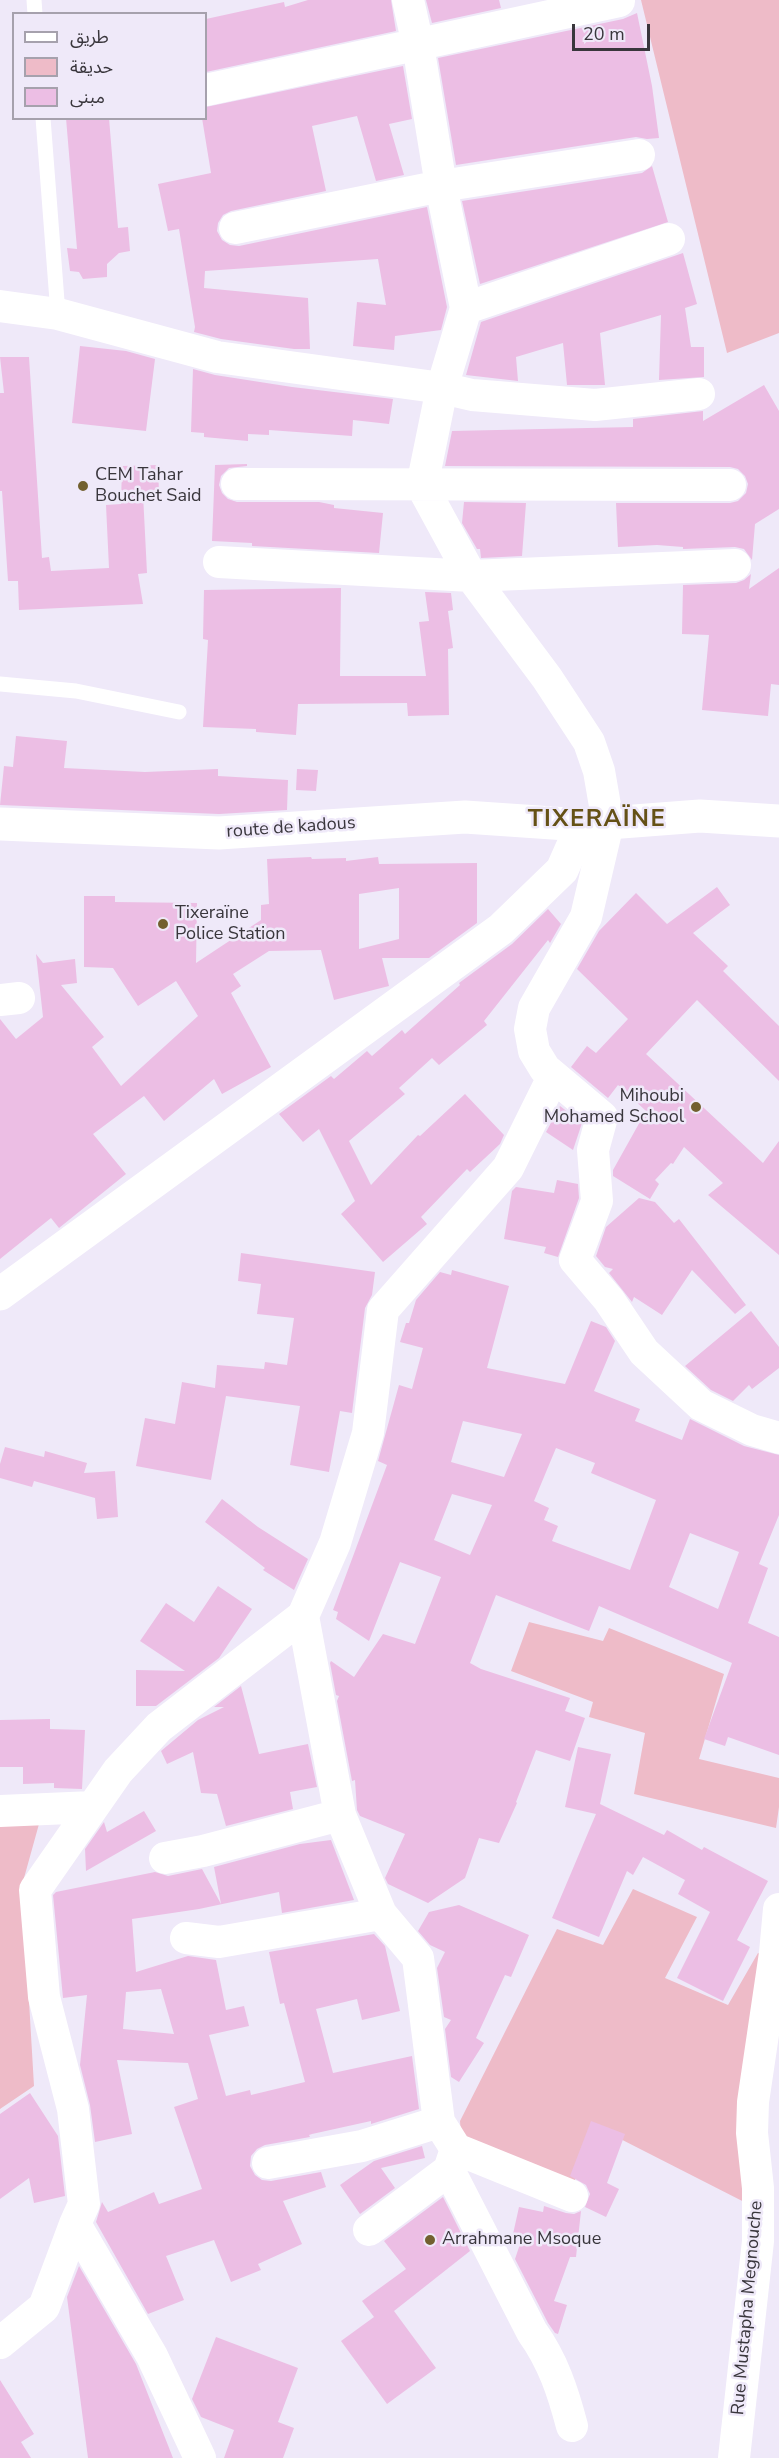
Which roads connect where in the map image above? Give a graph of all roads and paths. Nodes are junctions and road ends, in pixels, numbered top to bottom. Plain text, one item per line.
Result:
1 (408, 0) edge
2 (619, 1) edge
3 (418, 45) junction
4 (207, 90) edge
5 (43, 120) edge
6 (639, 154) dead end
7 (441, 186) junction
8 (235, 228) dead end
9 (669, 238) dead end
10 (0, 306) edge
11 (466, 308) junction
12 (58, 314) junction
13 (442, 388) junction
14 (699, 394) dead end
15 (237, 484) dead end
16 (730, 485) dead end
17 (422, 486) junction
18 (219, 562) dead end
19 (735, 564) dead end
20 (471, 576) junction
21 (0, 684) edge
22 (179, 712) dead end
23 (779, 821) edge
24 (0, 824) edge
25 (595, 824) junction
26 (553, 1077) junction
27 (0, 1294) edge
28 (779, 1438) edge
29 (303, 1616) junction
30 (93, 1807) junction
31 (0, 1811) edge
32 (340, 1815) junction
33 (165, 1858) dead end
34 (779, 1909) edge
35 (381, 1914) junction
36 (186, 1938) dead end
37 (439, 2122) junction
38 (453, 2160) junction
39 (268, 2163) dead end
40 (572, 2196) dead end
41 (75, 2224) junction
42 (369, 2230) dead end
43 (0, 2343) edge
44 (572, 2426) dead end
45 (201, 2458) edge
46 (734, 2458) edge

1 - 3 street
2 - 3 street
3 - 4 street
3 - 7 street
5 - 12 lane
6 - 7 street
7 - 8 street
7 - 11 street
9 - 11 street
10 - 12 street
11 - 13 street
12 - 13 street
13 - 14 street
13 - 17 street
15 - 17 street
16 - 17 street
17 - 20 street
18 - 20 street
19 - 20 street
20 - 25 street
21 - 22 lane
23 - 25 main road, route de kadous
24 - 25 main road, route de kadous
25 - 26 street
25 - 27 main road
26 - 28 street
26 - 29 street
29 - 30 street
29 - 32 street
30 - 31 street
30 - 41 street
32 - 33 street
32 - 35 street
34 - 46 street, Rue Mustapha Megnouche
35 - 36 street
35 - 37 street
37 - 38 street
37 - 39 street
38 - 40 street
38 - 42 street
38 - 44 street
41 - 43 street
41 - 45 street

